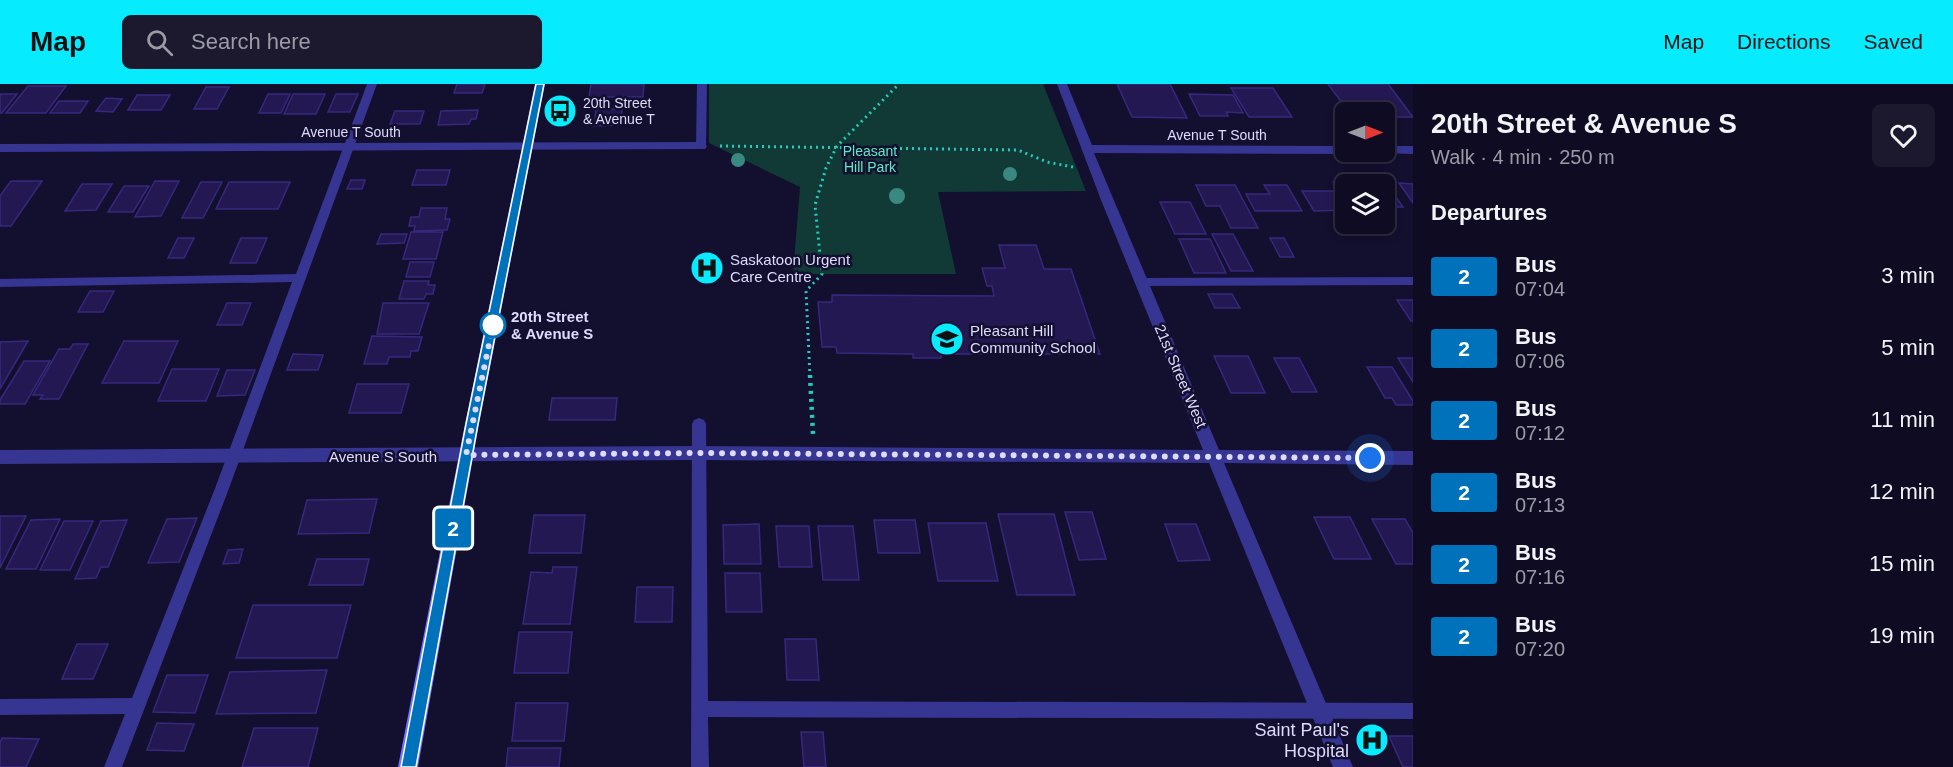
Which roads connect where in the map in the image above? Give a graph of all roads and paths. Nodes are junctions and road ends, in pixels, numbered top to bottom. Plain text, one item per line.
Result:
1 (372, 84) edge
2 (540, 84) edge
3 (702, 84) edge
4 (899, 84) edge
5 (1062, 84) edge
6 (701, 146) junction
7 (837, 146) junction
8 (348, 147) junction
9 (528, 147) junction
10 (0, 148) edge
11 (1088, 150) junction
12 (1335, 150) edge
13 (1395, 150) edge
14 (1413, 150) edge
15 (1095, 168) junction
16 (300, 278) junction
17 (1413, 281) edge
18 (1142, 282) junction
19 (0, 283) edge
20 (699, 424) dead end
21 (813, 424) dead end
22 (699, 453) junction
23 (466, 455) junction
24 (0, 457) edge
25 (233, 457) junction
26 (1215, 457) junction
27 (1413, 458) edge
28 (137, 706) junction
29 (0, 707) edge
30 (700, 709) junction
31 (1320, 711) junction
32 (1413, 711) edge
33 (113, 767) edge
34 (408, 767) edge
35 (700, 767) edge
36 (1343, 767) edge

1 - 8 lane
2 - 9 main road
3 - 6 lane
4 - 7 path
5 - 11 street, 21st Street West
6 - 7 path
6 - 9 street, Avenue T South
7 - 15 path
7 - 21 path
8 - 9 street, Avenue T South
8 - 10 street, Avenue T South
8 - 16 lane
9 - 23 main road
11 - 12 street, Avenue T South
11 - 15 street, 21st Street West
13 - 14 street
15 - 18 street, 21st Street West
16 - 19 lane
16 - 25 lane
17 - 18 lane
18 - 26 street, 21st Street West
20 - 22 lane
22 - 23 street, Avenue S South
22 - 26 street, Avenue S South
22 - 30 lane
23 - 25 street, Avenue S South
23 - 34 main road
24 - 25 street, Avenue S South
25 - 28 lane
26 - 27 street, Avenue S South
26 - 31 street, 21st Street West
28 - 29 lane
28 - 33 lane
30 - 31 lane
30 - 35 lane
31 - 32 lane
31 - 36 street, 21st Street West

